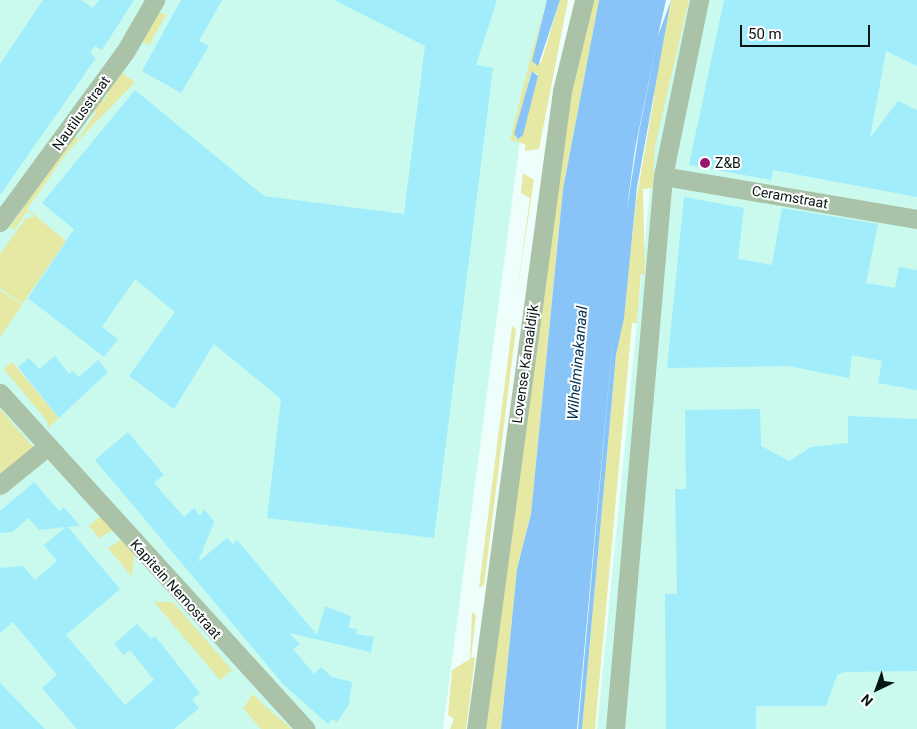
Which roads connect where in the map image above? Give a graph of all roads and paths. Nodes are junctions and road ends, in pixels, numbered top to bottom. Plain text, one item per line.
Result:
1 (155, 0) edge
2 (584, 0) edge
3 (699, 0) edge
4 (663, 176) junction
5 (917, 219) edge
6 (0, 222) edge
7 (0, 393) edge
8 (48, 446) junction
9 (0, 486) edge
10 (306, 729) edge
11 (476, 729) edge
12 (615, 729) edge

1 - 6 street, Nautilusstraat
2 - 11 street, Lovense Kanaaldijk
3 - 4 street
4 - 5 street, Ceramstraat
4 - 12 street
7 - 8 street, Kapitein Nemostraat
8 - 9 street
8 - 10 street, Kapitein Nemostraat

